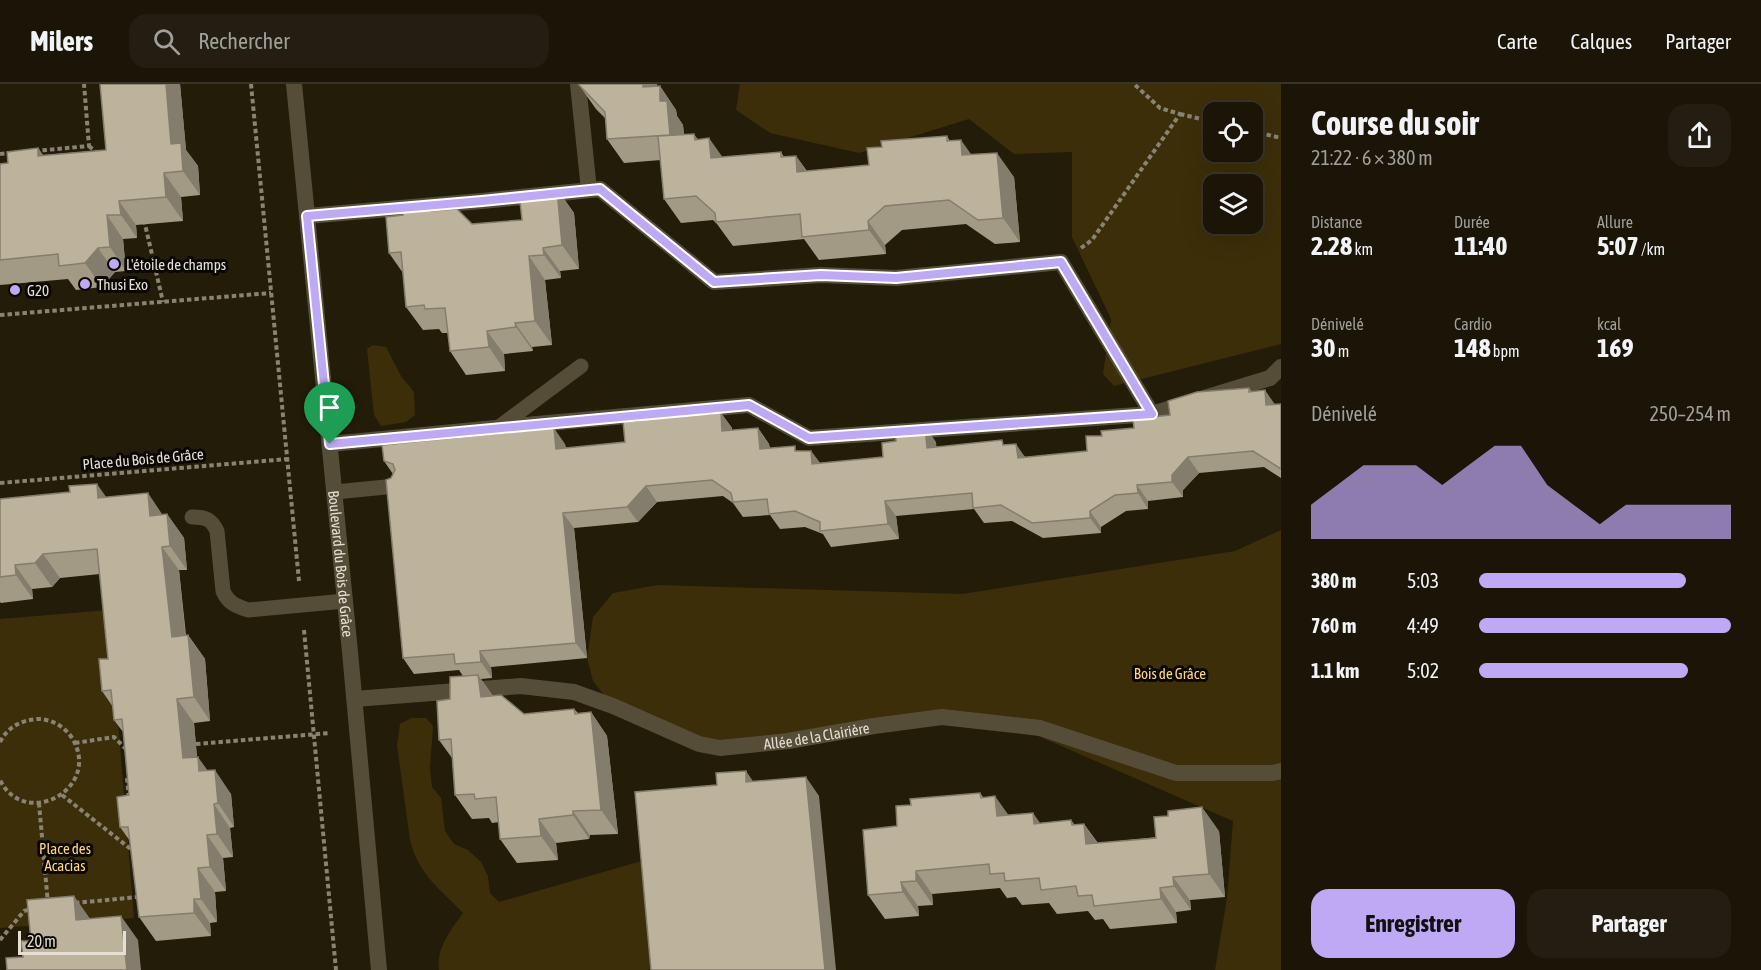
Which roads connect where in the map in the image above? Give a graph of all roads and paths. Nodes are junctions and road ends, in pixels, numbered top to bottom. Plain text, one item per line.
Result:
1 (84, 84) edge
2 (251, 84) edge
3 (294, 84) edge
4 (578, 84) edge
5 (1134, 84) edge
6 (1180, 114) junction
7 (1203, 119) edge
8 (1263, 134) edge
9 (1281, 138) edge
10 (89, 146) junction
11 (33, 151) edge
12 (11, 153) edge
13 (0, 154) edge
14 (104, 160) edge
15 (589, 190) junction
16 (141, 214) edge
17 (307, 216) junction
18 (1061, 262) junction
19 (271, 293) junction
20 (163, 302) junction
21 (0, 315) edge
22 (581, 366) dead end
23 (1281, 367) edge
24 (1152, 414) junction
25 (499, 428) junction
26 (330, 444) junction
27 (288, 459) junction
28 (0, 483) edge
29 (396, 486) edge
30 (334, 492) junction
31 (192, 517) dead end
32 (345, 601) junction
33 (301, 605) junction
34 (355, 699) junction
35 (357, 730) junction
36 (2, 733) edge
37 (314, 734) junction
38 (0, 742) edge
39 (75, 743) junction
40 (196, 744) dead end
41 (133, 749) edge
42 (125, 750) junction
43 (126, 761) edge
44 (1281, 771) edge
45 (127, 772) edge
46 (0, 780) edge
47 (62, 795) junction
48 (39, 803) junction
49 (129, 805) edge
50 (132, 838) edge
51 (132, 850) junction
52 (134, 859) edge
53 (137, 889) edge
54 (70, 904) edge
55 (59, 905) edge
56 (36, 908) edge
57 (0, 940) edge
58 (336, 970) edge
59 (379, 970) edge

1 - 10 path
2 - 19 path
3 - 17 street, Boulevard du Bois de Grâce
4 - 15 street
5 - 6 path
6 - 7 path
6 - 18 path
8 - 9 path
10 - 11 path
10 - 14 path
12 - 13 path
15 - 17 street
15 - 18 street
16 - 20 path
17 - 26 street, Boulevard du Bois de Grâce
18 - 24 street
19 - 20 path
19 - 27 path
20 - 21 path
22 - 25 lane
23 - 24 street
24 - 25 street
25 - 26 street
26 - 30 street, Boulevard du Bois de Grâce
27 - 28 path, Place du Bois de Grâce
27 - 33 path
29 - 30 lane
30 - 32 street, Boulevard du Bois de Grâce
31 - 33 lane
32 - 33 lane
32 - 34 street, Boulevard du Bois de Grâce
33 - 37 path
34 - 35 street, Boulevard du Bois de Grâce
34 - 44 street, Allée de la Clairière
35 - 37 path
35 - 59 street, Boulevard du Bois de Grâce
36 - 38 path
36 - 39 path
37 - 40 path
37 - 58 path
39 - 42 path
39 - 47 path
41 - 42 path
42 - 43 path
45 - 49 path
46 - 48 path
47 - 48 path
47 - 51 path
48 - 55 path
50 - 51 path
51 - 52 path
53 - 54 path
56 - 57 path

